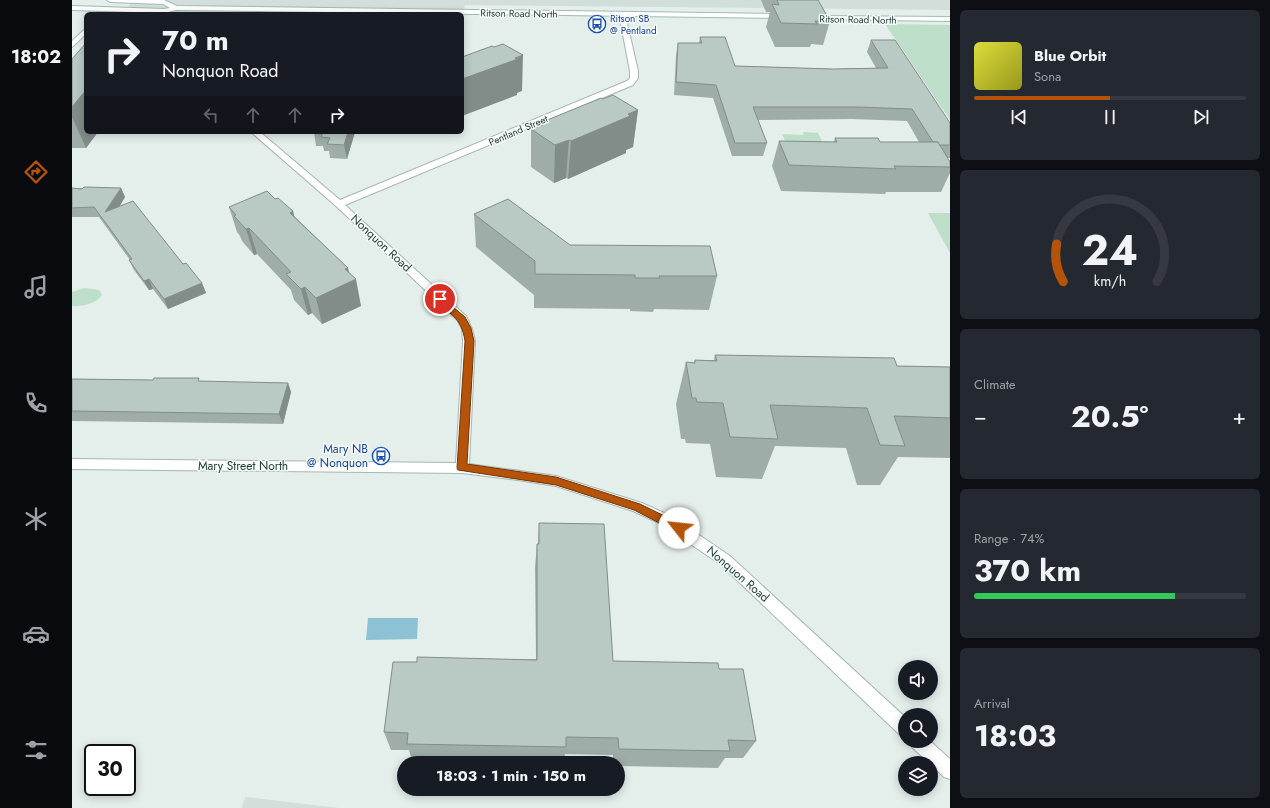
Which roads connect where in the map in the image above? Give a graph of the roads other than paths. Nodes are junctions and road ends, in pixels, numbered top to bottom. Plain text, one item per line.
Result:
1 (92, 0) edge
2 (110, 0) edge
3 (113, 0) edge
4 (72, 8) edge
5 (82, 8) junction
6 (176, 8) junction
7 (950, 11) edge
8 (103, 12) edge
9 (622, 14) junction
10 (791, 15) edge
11 (72, 16) edge
12 (950, 20) edge
13 (84, 32) edge
14 (72, 45) edge
15 (257, 134) edge
16 (339, 204) junction
17 (72, 464) edge
18 (462, 468) junction
19 (898, 721) edge
20 (925, 748) edge
21 (950, 771) edge

1 - 5 street
2 - 3 street, Ritson Road North
3 - 6 street, Ritson Road North
3 - 8 street
4 - 5 street, Ritson Road North
5 - 8 street, Ritson Road North
5 - 11 street
6 - 8 street, Ritson Road North
6 - 9 street, Ritson Road North
7 - 12 street, Ritson Road North
9 - 10 street, Ritson Road North
9 - 16 street, Pentland Street
13 - 14 street
15 - 16 street, Nonquon Road
16 - 18 street, Nonquon Road
17 - 18 street, Mary Street North
18 - 19 street, Nonquon Road
20 - 21 street

